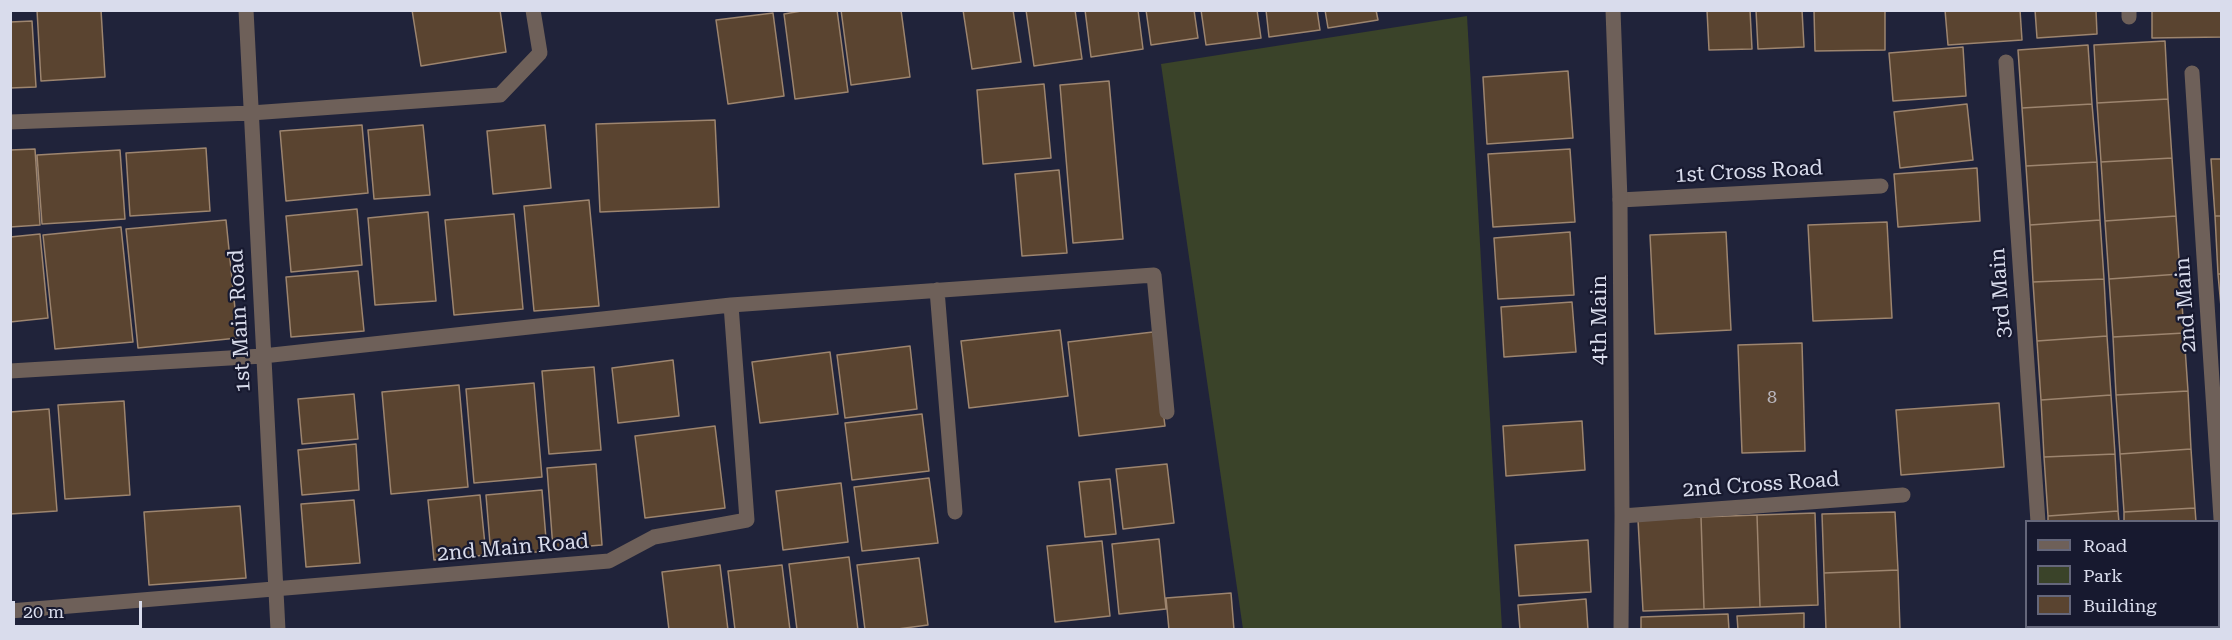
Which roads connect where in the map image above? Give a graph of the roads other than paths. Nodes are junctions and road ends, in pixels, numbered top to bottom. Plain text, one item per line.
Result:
1 (246, 10) edge
2 (533, 10) edge
3 (1612, 10) edge
4 (2006, 62) dead end
5 (2192, 74) dead end
6 (251, 113) junction
7 (10, 122) edge
8 (1881, 186) dead end
9 (1620, 200) junction
10 (937, 290) junction
11 (731, 305) junction
12 (263, 356) junction
13 (10, 371) edge
14 (1167, 412) dead end
15 (1903, 495) dead end
16 (955, 512) dead end
17 (1622, 516) junction
18 (2038, 520) edge
19 (2222, 534) edge
20 (276, 590) junction
21 (10, 611) edge
22 (278, 630) edge
23 (1621, 630) edge

1 - 6 street, 1st Main Road
2 - 6 street
3 - 9 street, 4th Main
4 - 18 street, 3rd Main
5 - 19 street, 2nd Main
6 - 7 street
6 - 12 street, 1st Main Road
8 - 9 street, 1st Cross Road
9 - 17 street, 4th Main
10 - 11 street
10 - 14 street
10 - 16 street
11 - 12 street
11 - 20 street, 2nd Main Road
12 - 13 street
12 - 20 street, 1st Main Road
15 - 17 street, 2nd Cross Road
17 - 23 street, 4th Main
20 - 21 street
20 - 22 street, 1st Main Road

